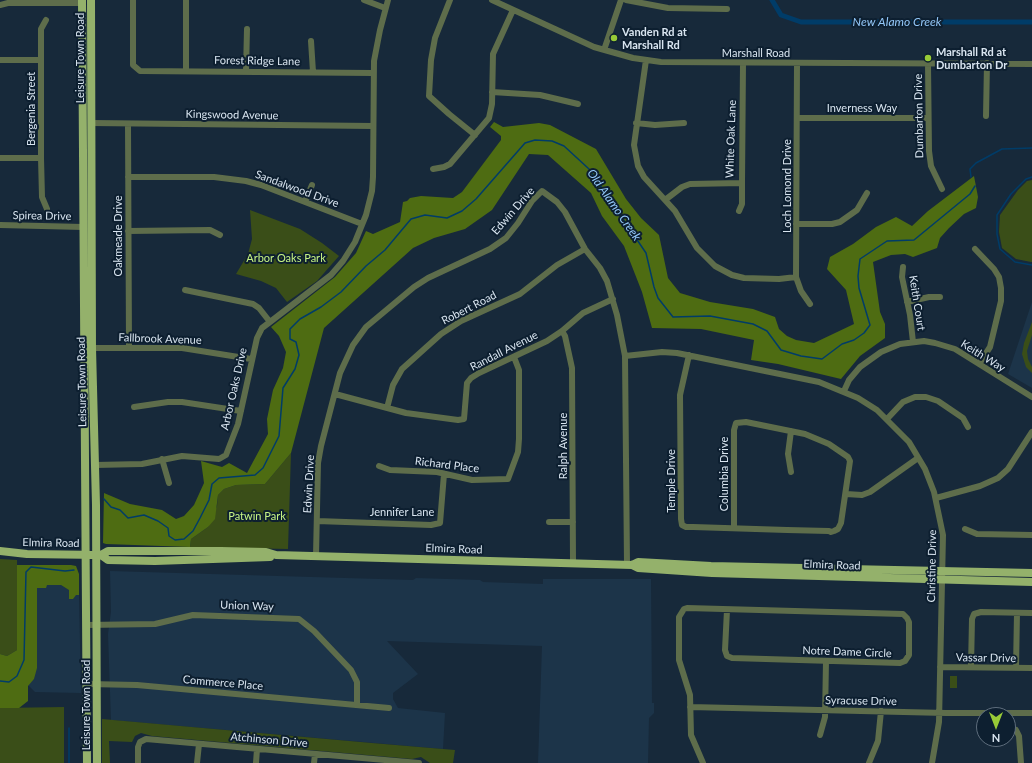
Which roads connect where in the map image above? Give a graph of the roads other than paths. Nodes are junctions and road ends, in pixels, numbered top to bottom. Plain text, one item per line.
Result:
1 (91, 0) edge
2 (133, 0) edge
3 (186, 0) edge
4 (364, 0) edge
5 (388, 0) edge
6 (450, 0) edge
7 (492, 0) edge
8 (621, 0) edge
9 (626, 0) edge
10 (82, 1) edge
11 (0, 5) edge
12 (385, 8) junction
13 (727, 9) dead end
14 (513, 10) junction
15 (46, 20) dead end
16 (247, 29) dead end
17 (311, 41) dead end
18 (604, 50) junction
19 (0, 60) edge
20 (41, 60) junction
21 (646, 60) junction
22 (743, 63) junction
23 (987, 63) junction
24 (797, 64) junction
25 (928, 64) junction
26 (1032, 64) edge
27 (186, 71) junction
28 (246, 71) junction
29 (313, 72) junction
30 (373, 73) junction
31 (84, 74) junction
32 (492, 92) junction
33 (578, 104) dead end
34 (986, 116) dead end
35 (797, 118) junction
36 (928, 118) junction
37 (91, 123) junction
38 (636, 123) junction
39 (684, 123) dead end
40 (128, 124) junction
41 (373, 126) junction
42 (475, 135) junction
43 (0, 158) edge
44 (41, 158) junction
45 (433, 169) dead end
46 (128, 177) junction
47 (742, 183) junction
48 (312, 185) dead end
49 (942, 189) dead end
50 (867, 193) dead end
51 (665, 200) junction
52 (305, 202) junction
53 (47, 209) dead end
54 (739, 212) dead end
55 (362, 224) junction
56 (796, 224) junction
57 (0, 225) edge
58 (83, 227) junction
59 (128, 231) junction
60 (220, 235) dead end
61 (585, 249) junction
62 (975, 249) dead end
63 (903, 267) dead end
64 (796, 277) junction
65 (92, 284) junction
66 (185, 290) dead end
67 (940, 297) dead end
68 (613, 299) junction
69 (907, 302) junction
70 (810, 304) dead end
71 (270, 322) junction
72 (84, 327) junction
73 (562, 331) junction
74 (913, 342) junction
75 (129, 347) junction
76 (92, 348) junction
77 (689, 355) junction
78 (514, 356) junction
79 (625, 356) junction
80 (251, 359) junction
81 (979, 364) junction
82 (844, 391) junction
83 (335, 394) junction
84 (1032, 397) edge
85 (134, 407) dead end
86 (387, 408) junction
87 (242, 411) junction
88 (887, 419) junction
89 (968, 427) dead end
90 (791, 431) junction
91 (1032, 432) edge
92 (918, 458) junction
93 (162, 459) junction
94 (95, 465) junction
95 (379, 466) dead end
96 (792, 472) dead end
97 (444, 474) junction
98 (170, 483) dead end
99 (846, 494) junction
100 (936, 498) junction
101 (317, 521) junction
102 (549, 522) dead end
103 (573, 522) junction
104 (734, 528) junction
105 (965, 529) dead end
106 (837, 530) joint
107 (1032, 534) edge
108 (0, 551) edge
109 (85, 555) junction
110 (99, 555) junction
111 (316, 556) junction
112 (573, 563) junction
113 (629, 565) junction
114 (1032, 573) edge
115 (942, 575) junction
116 (1032, 582) edge
117 (727, 610) junction
118 (1017, 613) junction
119 (1032, 613) edge
120 (86, 625) junction
121 (97, 625) junction
122 (826, 661) junction
123 (940, 667) junction
124 (971, 667) junction
125 (1016, 668) junction
126 (1032, 668) edge
127 (97, 683) junction
128 (88, 684) junction
129 (357, 704) junction
130 (690, 706) junction
131 (389, 708) dead end
132 (825, 710) junction
133 (880, 711) junction
134 (939, 713) junction
135 (1032, 713) edge
136 (1016, 730) dead end
137 (820, 735) dead end
138 (198, 744) junction
139 (257, 749) junction
140 (315, 754) junction
141 (374, 761) edge
142 (87, 763) edge
143 (97, 763) edge
144 (138, 763) edge
145 (197, 763) edge
146 (256, 763) edge
147 (314, 763) edge
148 (419, 763) edge
149 (703, 763) edge
150 (869, 763) edge
151 (932, 763) edge
152 (1021, 763) edge

1 - 37 main road, Leisure Town Road
2 - 27 street, Forest Ridge Lane
3 - 27 street
4 - 12 street
5 - 12 street, Arbor Oaks Drive
6 - 42 street
7 - 14 street, Marshall Road
8 - 18 street
9 - 13 street
10 - 11 street
10 - 31 main road, Leisure Town Road
12 - 30 street, Arbor Oaks Drive
14 - 18 street, Marshall Road
14 - 32 street
15 - 20 street, Bergenia Street
16 - 28 street
17 - 29 street
18 - 21 street, Marshall Road
19 - 20 street
20 - 44 street, Bergenia Street
21 - 22 street, Marshall Road
21 - 38 street
22 - 24 street, Marshall Road
22 - 47 street, White Oak Lane
23 - 25 street, Marshall Road
23 - 26 street, Marshall Road
23 - 34 street
24 - 25 street, Marshall Road
24 - 35 street, Loch Lomond Drive
25 - 36 street, Dumbarton Drive
27 - 28 street, Forest Ridge Lane
28 - 29 street, Forest Ridge Lane
29 - 30 street, Forest Ridge Lane
30 - 41 street, Arbor Oaks Drive
31 - 37 main road
31 - 58 main road, Leisure Town Road
32 - 33 street
32 - 42 street
35 - 36 street, Inverness Way
35 - 56 street, Loch Lomond Drive
36 - 49 street, Dumbarton Drive
37 - 40 street, Kingswood Avenue
37 - 65 main road, Leisure Town Road
38 - 39 street
38 - 51 street
40 - 41 street, Kingswood Avenue
40 - 46 street, Oakmeade Drive
41 - 55 street, Arbor Oaks Drive
42 - 45 street
43 - 44 street
44 - 53 street, Bergenia Street
46 - 52 street, Sandalwood Drive
46 - 59 street, Oakmeade Drive
47 - 51 street, White Oak Lane
47 - 54 street
48 - 52 street
50 - 56 street
51 - 64 street
52 - 55 street, Sandalwood Drive
55 - 71 street, Arbor Oaks Drive
56 - 64 street, Loch Lomond Drive
57 - 58 street, Spirea Drive
58 - 65 main road
58 - 72 main road, Leisure Town Road
59 - 60 street
59 - 75 street, Oakmeade Drive
61 - 68 street, Edwin Drive
61 - 83 street, Edwin Drive
61 - 86 street, Robert Road
62 - 81 street
63 - 69 street, Keith Court
64 - 70 street, Loch Lomond Drive
65 - 76 main road, Leisure Town Road
66 - 71 street
67 - 69 street
68 - 73 street, Randall Avenue
68 - 79 street, Edwin Drive
69 - 74 street, Keith Court
71 - 80 street, Arbor Oaks Drive
72 - 76 main road
72 - 109 main road, Leisure Town Road
73 - 78 street, Randall Avenue
73 - 103 street, Ralph Avenue
74 - 81 street, Keith Way
74 - 82 street, Keith Way
75 - 76 street, Fallbrook Avenue
75 - 80 street, Fallbrook Avenue
76 - 94 main road, Leisure Town Road
77 - 79 street, Christine Drive
77 - 82 street, Christine Drive
77 - 104 street, Temple Drive
78 - 86 street, Randall Avenue
78 - 97 street, Richard Place
79 - 113 street, Edwin Drive
80 - 87 street, Arbor Oaks Drive
81 - 84 street, Keith Way
82 - 88 street, Christine Drive
83 - 86 street, Randall Avenue
83 - 101 street, Edwin Drive
85 - 87 street
87 - 93 street, Arbor Oaks Drive
88 - 89 street
88 - 92 street, Christine Drive
90 - 96 street
90 - 99 street, Columbia Drive
90 - 104 street, Columbia Drive
91 - 100 street
92 - 99 street
92 - 100 street, Christine Drive
93 - 94 street, Arbor Oaks Drive
93 - 98 street
94 - 110 main road, Leisure Town Road
95 - 97 street, Richard Place
97 - 101 street, Jennifer Lane
99 - 106 street, Columbia Drive
100 - 115 street, Christine Drive
101 - 111 street, Edwin Drive
102 - 103 street
103 - 112 street, Ralph Avenue
104 - 106 street, Temple Drive
105 - 107 street
108 - 109 main road, Elmira Road
109 - 110 main road, Elmira Road
109 - 120 main road, Leisure Town Road
110 - 111 main road, Elmira Road
110 - 121 main road, Leisure Town Road
111 - 112 main road, Elmira Road
112 - 113 main road, Elmira Road
113 - 115 main road, Elmira Road
113 - 115 main road, Elmira Road
114 - 115 main road
115 - 116 main road, Elmira Road
115 - 123 street, Christine Drive
117 - 122 street, Notre Dame Circle
117 - 122 street, Notre Dame Circle
117 - 130 street, Notre Dame Circle
118 - 119 street
118 - 124 street
118 - 125 street
120 - 121 street, Union Way
120 - 128 main road, Leisure Town Road
121 - 127 main road, Leisure Town Road
121 - 129 street, Union Way
122 - 132 street
123 - 124 street, Vassar Drive
123 - 134 street, Christine Drive
124 - 125 street, Vassar Drive
125 - 126 street, Vassar Drive
127 - 128 street, Commerce Place
127 - 129 street, Commerce Place
127 - 143 main road, Leisure Town Road
128 - 142 main road, Leisure Town Road
129 - 131 street, Commerce Place
130 - 132 street, Syracuse Drive
130 - 149 street
132 - 133 street, Syracuse Drive
132 - 137 street
133 - 134 street, Syracuse Drive
133 - 150 street
134 - 135 street, Syracuse Drive
134 - 151 street, Christine Drive
136 - 152 street
138 - 139 street, Atchinson Drive
138 - 144 street, Atchinson Drive
138 - 145 street
139 - 140 street, Atchinson Drive
139 - 146 street
140 - 141 street, Atchinson Drive
140 - 147 street
141 - 148 street, Atchinson Drive

